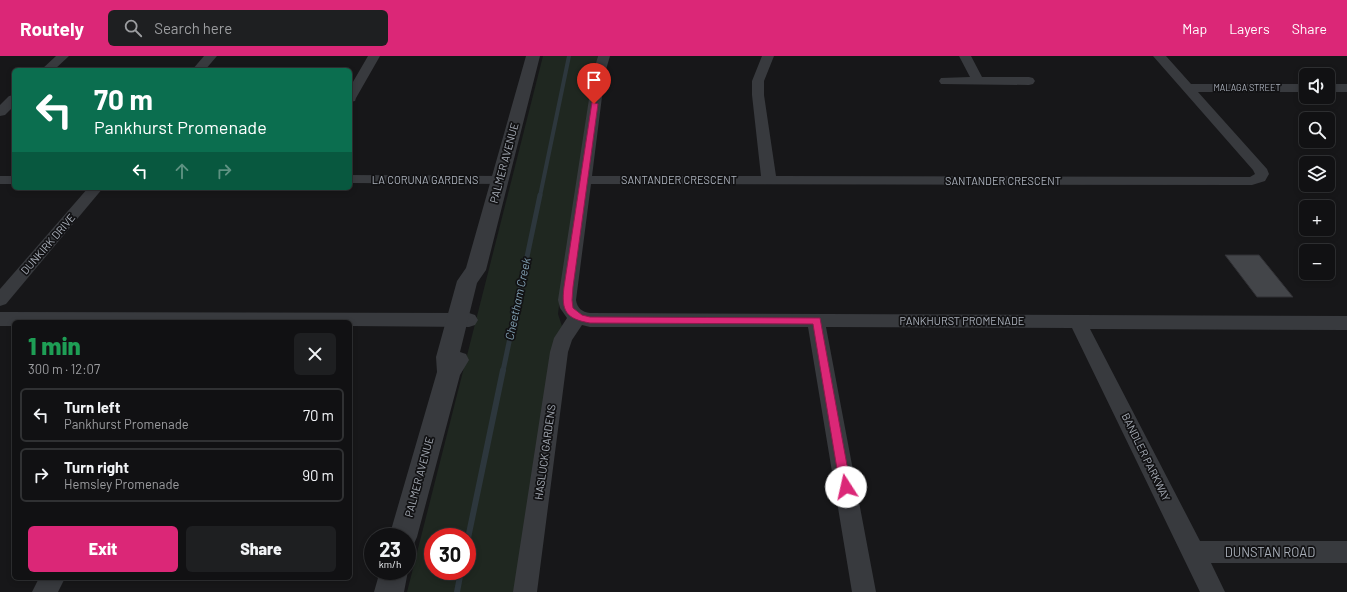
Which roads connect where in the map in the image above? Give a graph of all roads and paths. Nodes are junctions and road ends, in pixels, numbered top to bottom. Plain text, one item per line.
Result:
1 (63, 56) edge
2 (210, 56) edge
3 (374, 56) edge
4 (533, 56) edge
5 (604, 56) edge
6 (768, 56) edge
7 (965, 56) edge
8 (1159, 56) edge
9 (49, 68) edge
10 (200, 68) edge
11 (945, 81) dead end
12 (978, 81) junction
13 (1029, 81) dead end
14 (1188, 88) junction
15 (1299, 88) edge
16 (1335, 88) edge
17 (1347, 88) edge
18 (352, 94) edge
19 (12, 101) edge
20 (0, 112) edge
21 (352, 179) edge
22 (0, 180) edge
23 (12, 180) edge
24 (500, 180) junction
25 (584, 180) junction
26 (769, 180) junction
27 (94, 190) edge
28 (0, 300) edge
29 (578, 316) junction
30 (0, 318) edge
31 (204, 320) edge
32 (463, 320) junction
33 (816, 320) junction
34 (1078, 322) junction
35 (1347, 322) edge
36 (406, 528) edge
37 (1193, 552) junction
38 (1347, 552) edge
39 (51, 580) edge
40 (392, 580) edge
41 (44, 592) edge
42 (389, 592) edge
43 (524, 592) edge
44 (864, 592) edge
45 (1213, 592) edge

1 - 9 street
2 - 10 street
3 - 18 street
4 - 24 street, PALMER AVENUE
5 - 25 street
6 - 26 street
7 - 12 street
8 - 14 street, SANTANDER CRESCENT
11 - 12 street
12 - 13 street
14 - 15 street, MALAGA STREET
14 - 26 street, SANTANDER CRESCENT
16 - 17 street
19 - 20 street
21 - 24 street, LA CORUNA GARDENS
22 - 23 street
24 - 32 street, PALMER AVENUE
25 - 26 street, SANTANDER CRESCENT
25 - 29 street
27 - 28 street, DUNKIRK DRIVE
29 - 33 street, PANKHURST PROMENADE
29 - 43 street, HASLUCK GARDENS
30 - 31 street
31 - 32 street
32 - 36 street, PALMER AVENUE
33 - 34 street, PANKHURST PROMENADE
33 - 44 street
34 - 35 street, PANKHURST PROMENADE
34 - 37 street, BANDLER PARKWAY
37 - 38 street, DUNSTAN ROAD
37 - 45 street, BANDLER PARKWAY
39 - 41 street
40 - 42 street

